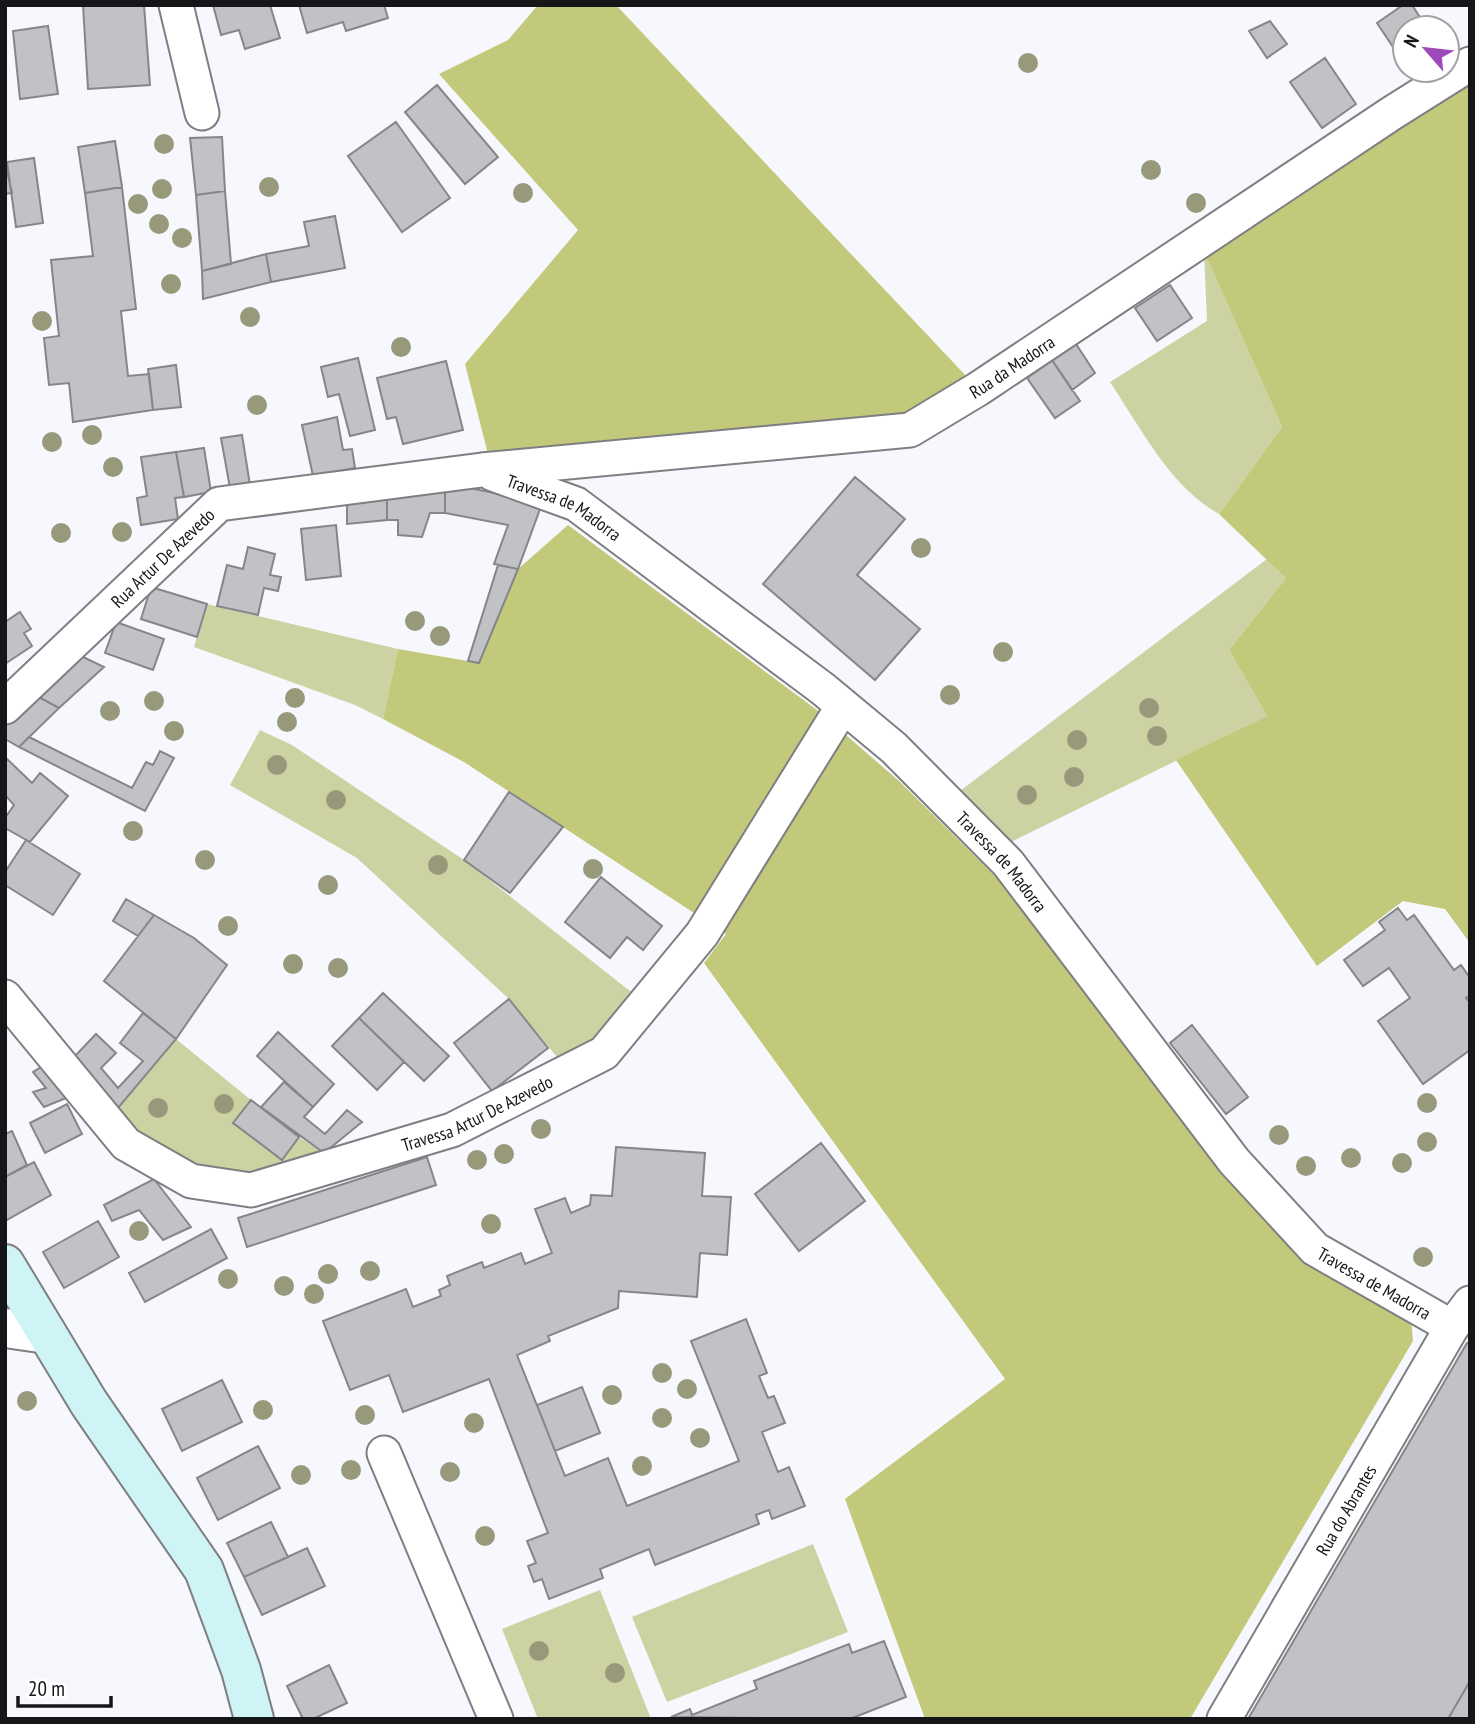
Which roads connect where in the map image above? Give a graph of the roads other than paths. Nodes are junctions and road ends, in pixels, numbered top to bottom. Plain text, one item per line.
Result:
1 (176, 5) edge
2 (1470, 64) edge
3 (202, 113) dead end
4 (482, 470) junction
5 (843, 706) junction
6 (5, 707) edge
7 (5, 997) edge
8 (5, 1264) edge
9 (1461, 1315) edge
10 (5, 1328) edge
11 (47, 1334) junction
12 (384, 1454) dead end
13 (254, 1719) edge
14 (496, 1719) edge
15 (1224, 1719) edge

1 - 3 street
2 - 4 street, Rua da Madorra
4 - 5 street, Travessa de Madorra
4 - 6 street, Rua Artur De Azevedo
5 - 7 street, Travessa Artur De Azevedo
5 - 9 street, Travessa de Madorra
8 - 11 main road
9 - 15 street, Rua do Abrantes
10 - 11 street
11 - 13 main road
12 - 14 street

